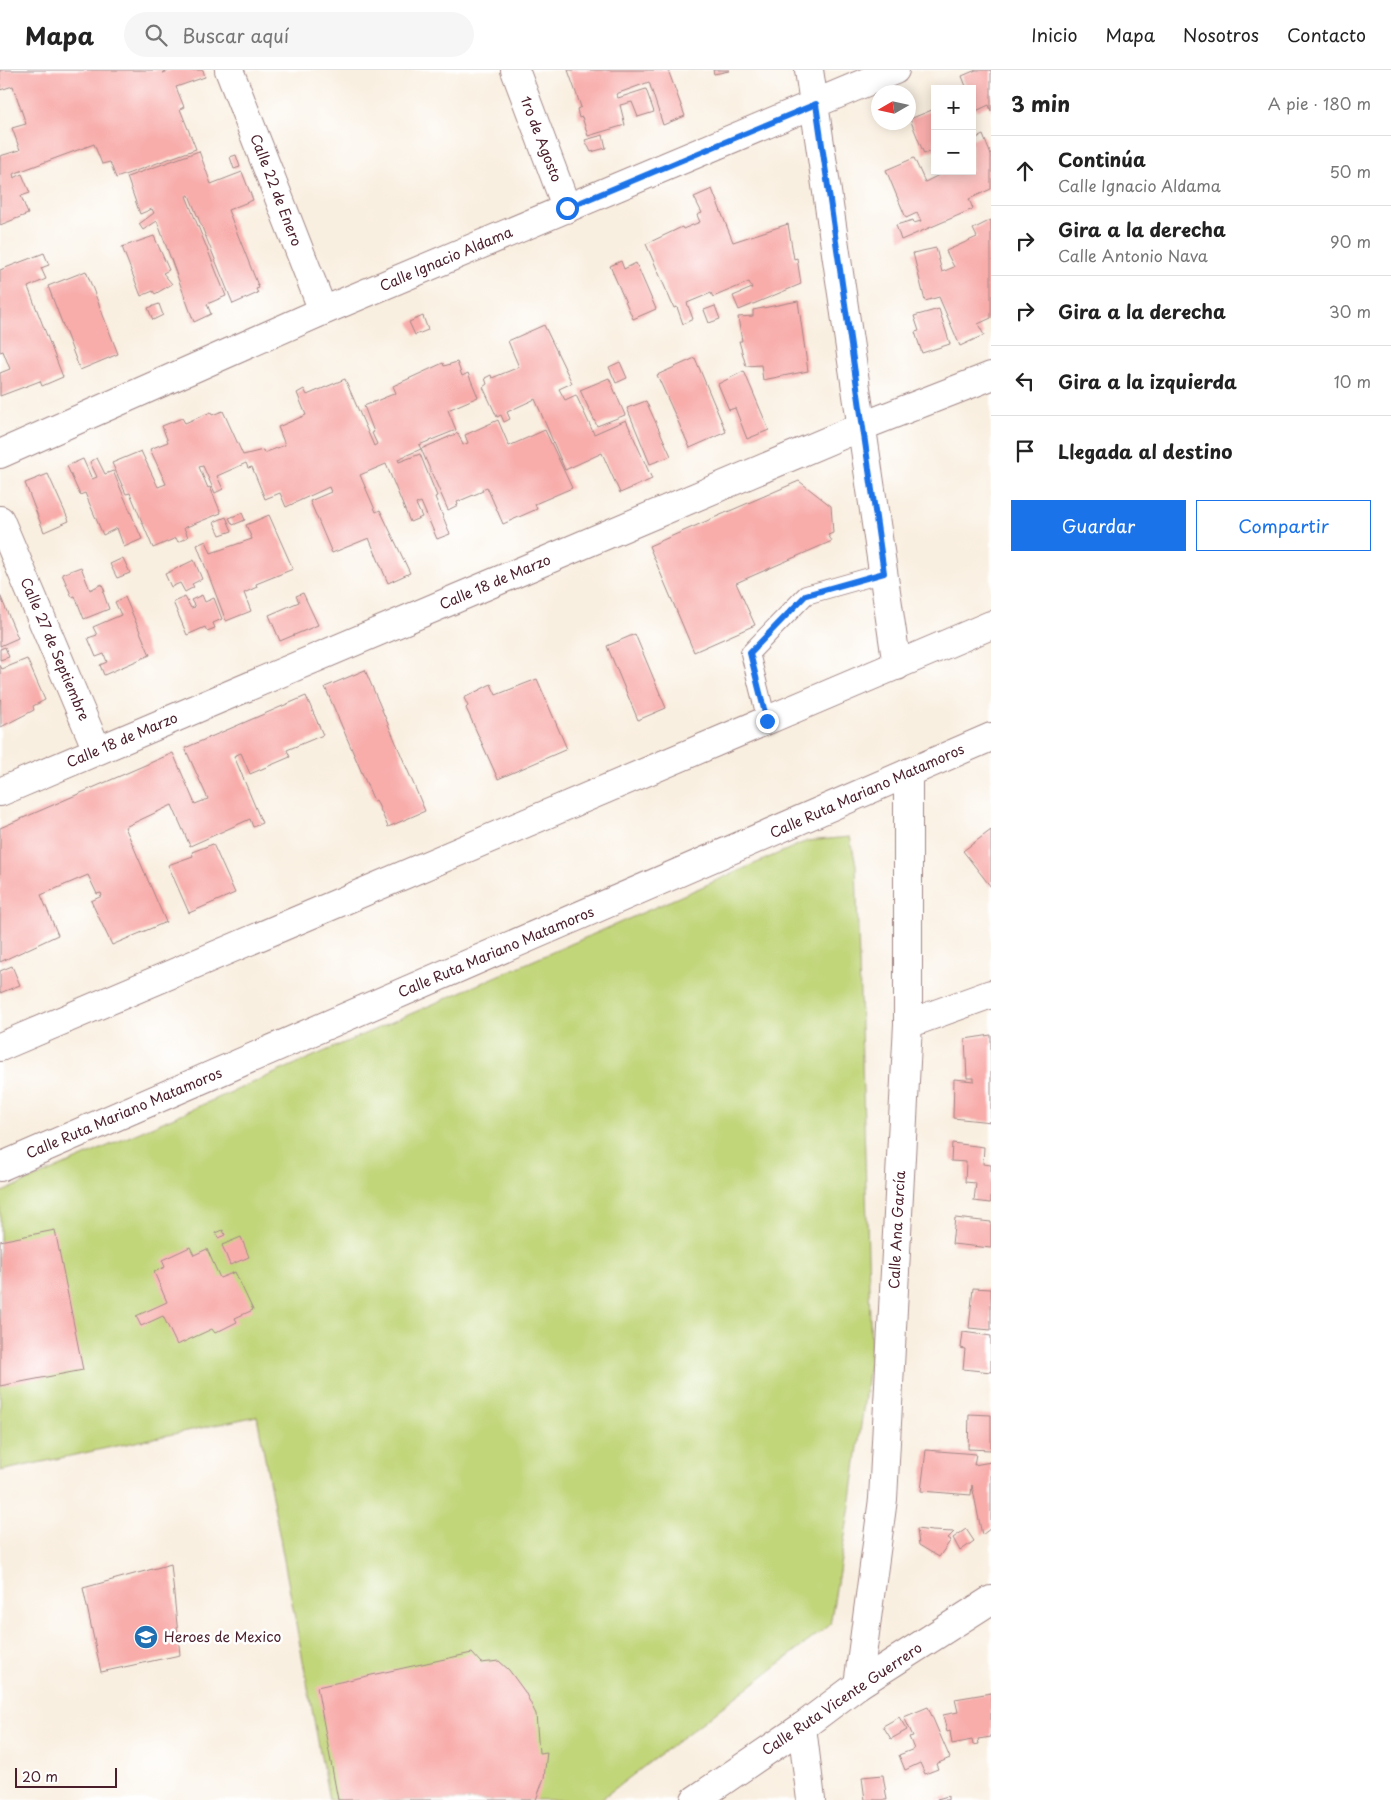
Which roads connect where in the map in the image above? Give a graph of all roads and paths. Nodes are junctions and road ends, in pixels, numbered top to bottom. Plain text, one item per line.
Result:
1 (229, 70) edge
2 (515, 70) edge
3 (809, 70) edge
4 (895, 70) edge
5 (816, 104) junction
6 (567, 208) junction
7 (323, 311) junction
8 (991, 376) edge
9 (863, 426) junction
10 (0, 454) edge
11 (0, 520) edge
12 (884, 573) junction
13 (991, 625) edge
14 (897, 666) junction
15 (767, 721) junction
16 (991, 737) edge
17 (98, 750) junction
18 (908, 773) junction
19 (0, 792) edge
20 (991, 994) edge
21 (908, 1024) junction
22 (0, 1047) edge
23 (0, 1166) edge
24 (991, 1600) edge
25 (858, 1686) junction
26 (802, 1727) junction
27 (695, 1800) edge
28 (811, 1800) edge

1 - 7 street, Calle 22 de Enero
2 - 6 street, 1ro de Agosto
3 - 5 street
4 - 5 street, Calle Ignacio Aldama
5 - 6 street, Calle Ignacio Aldama
5 - 9 street
6 - 7 street, Calle Ignacio Aldama
7 - 10 street, Calle Ignacio Aldama
8 - 9 street, Calle 18 de Marzo
9 - 12 street
9 - 17 street, Calle 18 de Marzo
11 - 17 street, Calle 27 de Septiembre
12 - 14 street
12 - 15 lane
13 - 14 street
14 - 15 street
15 - 22 street
16 - 18 street, Calle Ruta Mariano Matamoros
17 - 19 street, Calle 18 de Marzo
18 - 21 street, Calle Ana García
18 - 23 street, Calle Ruta Mariano Matamoros
20 - 21 street
21 - 25 street, Calle Ana García
24 - 25 street, Calle Ruta Vicente Guerrero
25 - 26 street, Calle Ruta Vicente Guerrero
26 - 27 street, Calle Ruta Vicente Guerrero
26 - 28 street

